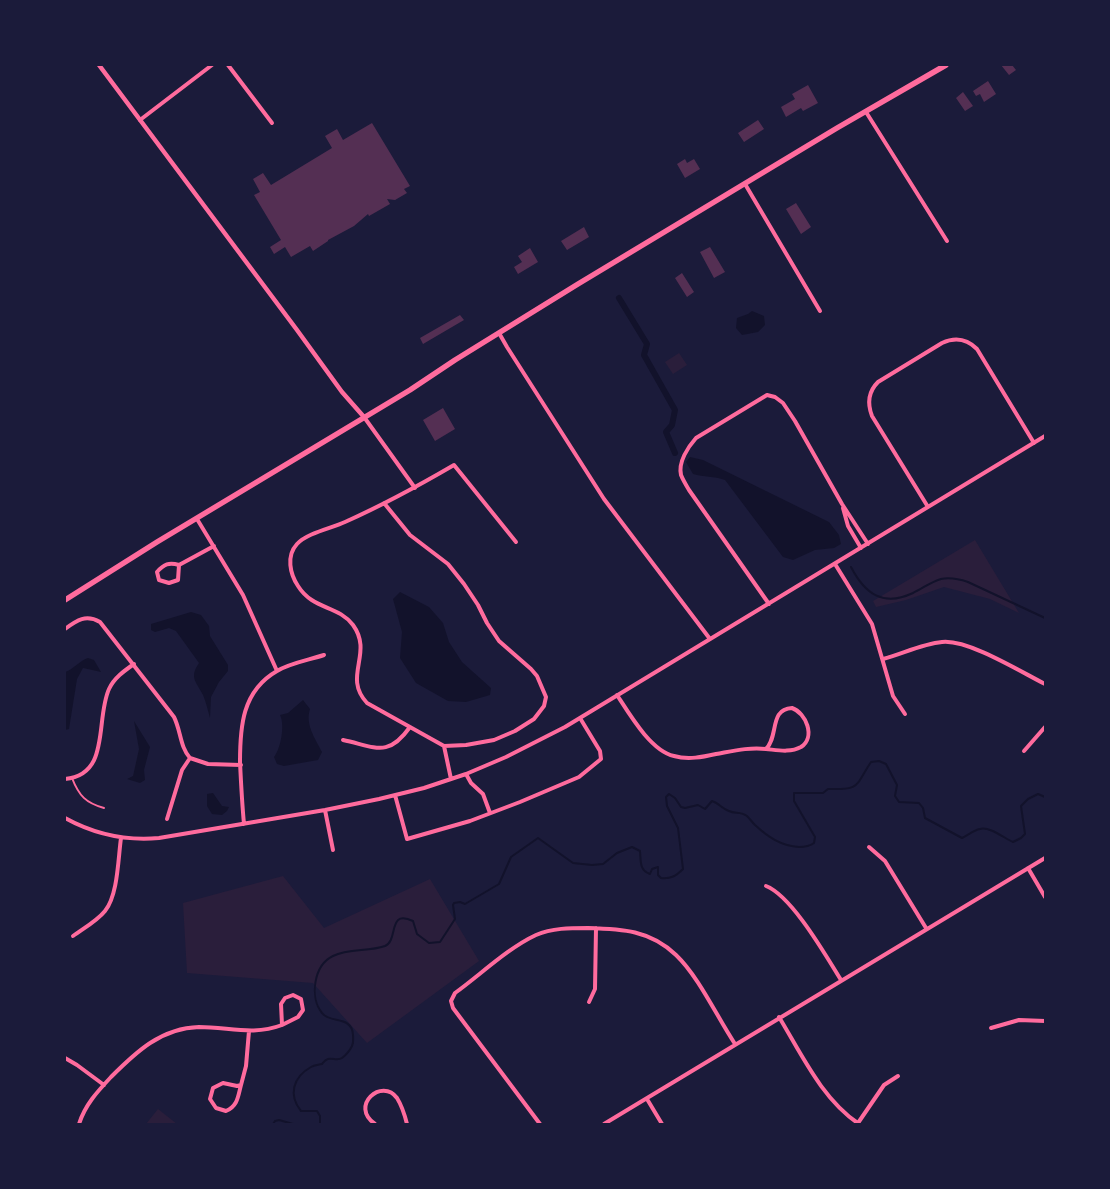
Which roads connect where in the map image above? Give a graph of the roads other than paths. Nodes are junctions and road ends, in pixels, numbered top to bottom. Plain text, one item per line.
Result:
1 (99, 65) edge
2 (212, 65) edge
3 (228, 65) edge
4 (946, 65) edge
5 (866, 112) junction
6 (140, 120) junction
7 (272, 123) dead end
8 (745, 184) junction
9 (947, 240) dead end
10 (820, 311) dead end
11 (499, 333) junction
12 (364, 417) junction
13 (1045, 436) edge
14 (1034, 443) junction
15 (415, 488) junction
16 (384, 502) junction
17 (842, 504) junction
18 (928, 507) junction
19 (197, 519) junction
20 (516, 542) dead end
21 (868, 544) junction
22 (214, 546) junction
23 (861, 548) junction
24 (835, 564) junction
25 (179, 565) junction
26 (65, 600) edge
27 (769, 604) junction
28 (65, 629) edge
29 (710, 640) junction
30 (324, 655) dead end
31 (883, 659) junction
32 (134, 664) junction
33 (277, 671) junction
34 (1045, 684) edge
35 (618, 696) junction
36 (905, 714) dead end
37 (580, 718) junction
38 (410, 727) junction
39 (1045, 727) edge
40 (343, 740) dead end
41 (444, 746) junction
42 (766, 749) junction
43 (1024, 750) dead end
44 (190, 758) junction
45 (240, 765) junction
46 (466, 774) junction
47 (72, 778) junction
48 (65, 779) edge
49 (451, 779) junction
50 (395, 795) junction
51 (104, 808) dead end
52 (325, 810) junction
53 (490, 813) junction
54 (65, 818) edge
55 (167, 819) dead end
56 (244, 824) junction
57 (121, 838) junction
58 (869, 847) dead end
59 (333, 850) dead end
60 (1045, 858) edge
61 (1028, 868) junction
62 (766, 886) dead end
63 (1045, 897) edge
64 (596, 928) junction
65 (926, 928) junction
66 (73, 936) dead end
67 (841, 980) junction
68 (589, 1002) dead end
69 (779, 1017) junction
70 (1045, 1021) edge
71 (282, 1025) junction
72 (991, 1028) dead end
73 (249, 1031) junction
74 (735, 1044) junction
75 (65, 1058) edge
76 (898, 1076) dead end
77 (104, 1085) junction
78 (242, 1085) junction
79 (647, 1099) junction
80 (858, 1123) edge
81 (79, 1124) edge
82 (375, 1124) edge
83 (407, 1124) edge
84 (540, 1124) edge
85 (604, 1124) edge
86 (662, 1124) edge

1 - 6 street
2 - 6 street
3 - 7 street
4 - 5 main road
5 - 8 main road
5 - 9 street
6 - 12 street
8 - 10 street
8 - 11 main road
11 - 12 main road
11 - 29 street
12 - 15 street
12 - 19 main road
13 - 14 street
14 - 18 street
14 - 18 street
15 - 16 street
15 - 20 street
16 - 38 street
16 - 41 street
17 - 21 street
17 - 23 street
17 - 27 street
18 - 21 street
19 - 22 street
19 - 26 main road
21 - 23 street
22 - 25 street
22 - 33 street
23 - 24 street
24 - 27 street
24 - 31 street
25 - 25 street
27 - 29 street
28 - 32 street
29 - 35 street
30 - 33 street
31 - 34 street
31 - 36 street
32 - 44 street
32 - 47 street
33 - 45 street
35 - 37 street
35 - 42 street
37 - 46 street
37 - 53 street
38 - 40 street
38 - 41 street
39 - 43 street
41 - 49 street
42 - 42 street
44 - 45 street
44 - 55 street
45 - 56 street
46 - 49 street
46 - 53 street
47 - 48 street
47 - 51 lane
49 - 50 street
50 - 52 street
50 - 53 street
52 - 56 street
52 - 59 street
54 - 57 street
56 - 57 street
57 - 66 street
58 - 65 street
60 - 61 street
61 - 63 street
61 - 65 street
62 - 67 street
64 - 68 street
64 - 74 street
64 - 84 street
65 - 67 street
67 - 69 street
69 - 74 street
69 - 80 street
70 - 72 street
71 - 71 street
71 - 73 street
73 - 77 street
73 - 78 street
74 - 79 street
75 - 77 street
76 - 80 street
77 - 81 street
78 - 78 street
79 - 85 street
79 - 86 street
82 - 83 street

